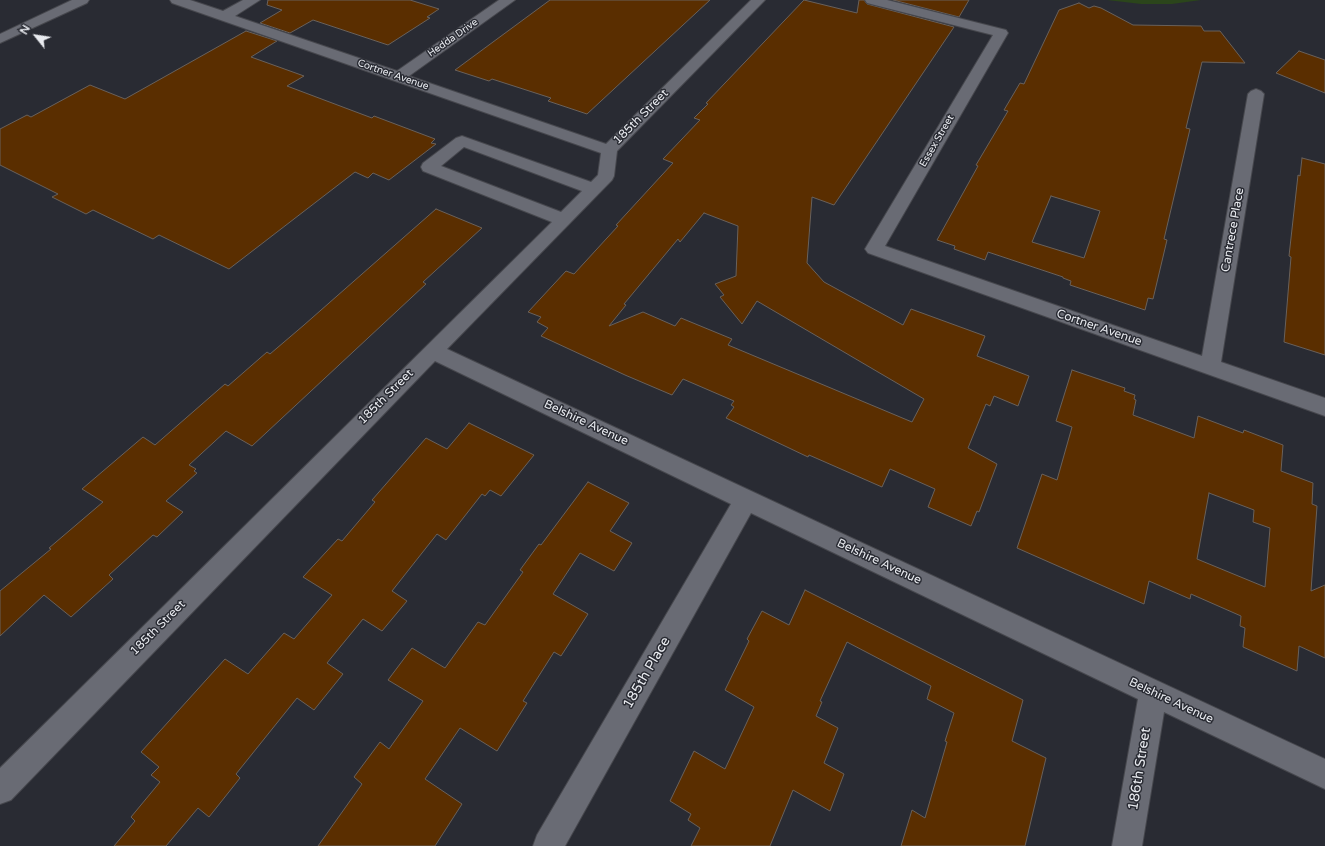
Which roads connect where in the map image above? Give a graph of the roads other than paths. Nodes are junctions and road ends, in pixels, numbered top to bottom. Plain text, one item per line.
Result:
1 (82, 0) edge
2 (177, 0) edge
3 (253, 0) edge
4 (508, 0) edge
5 (758, 0) edge
6 (872, 0) edge
7 (224, 16) junction
8 (0, 39) edge
9 (398, 77) junction
10 (1256, 94) dead end
11 (609, 150) junction
12 (593, 189) junction
13 (564, 220) junction
14 (874, 249) joint
15 (432, 351) junction
16 (1210, 366) junction
17 (1325, 407) edge
18 (746, 500) junction
19 (1153, 692) junction
20 (1325, 774) edge
21 (0, 789) edge
22 (548, 846) edge
23 (1127, 846) edge

1 - 8 street
2 - 7 street, Cortner Avenue
3 - 7 street
4 - 9 street, Hedda Drive
5 - 11 street, 185th Street
6 - 14 street, Essex Street
7 - 9 street, Cortner Avenue
9 - 11 street, Cortner Avenue
10 - 16 street, Cantrece Place
11 - 12 street, 185th Street
12 - 13 street, 185th Street
12 - 13 street
13 - 15 street, 185th Street
14 - 16 street, Cortner Avenue
15 - 18 street, Belshire Avenue
15 - 21 street, 185th Street
16 - 17 street, Cortner Avenue
18 - 19 street, Belshire Avenue
18 - 22 street, 185th Place
19 - 20 street, Belshire Avenue
19 - 23 street, 186th Street

